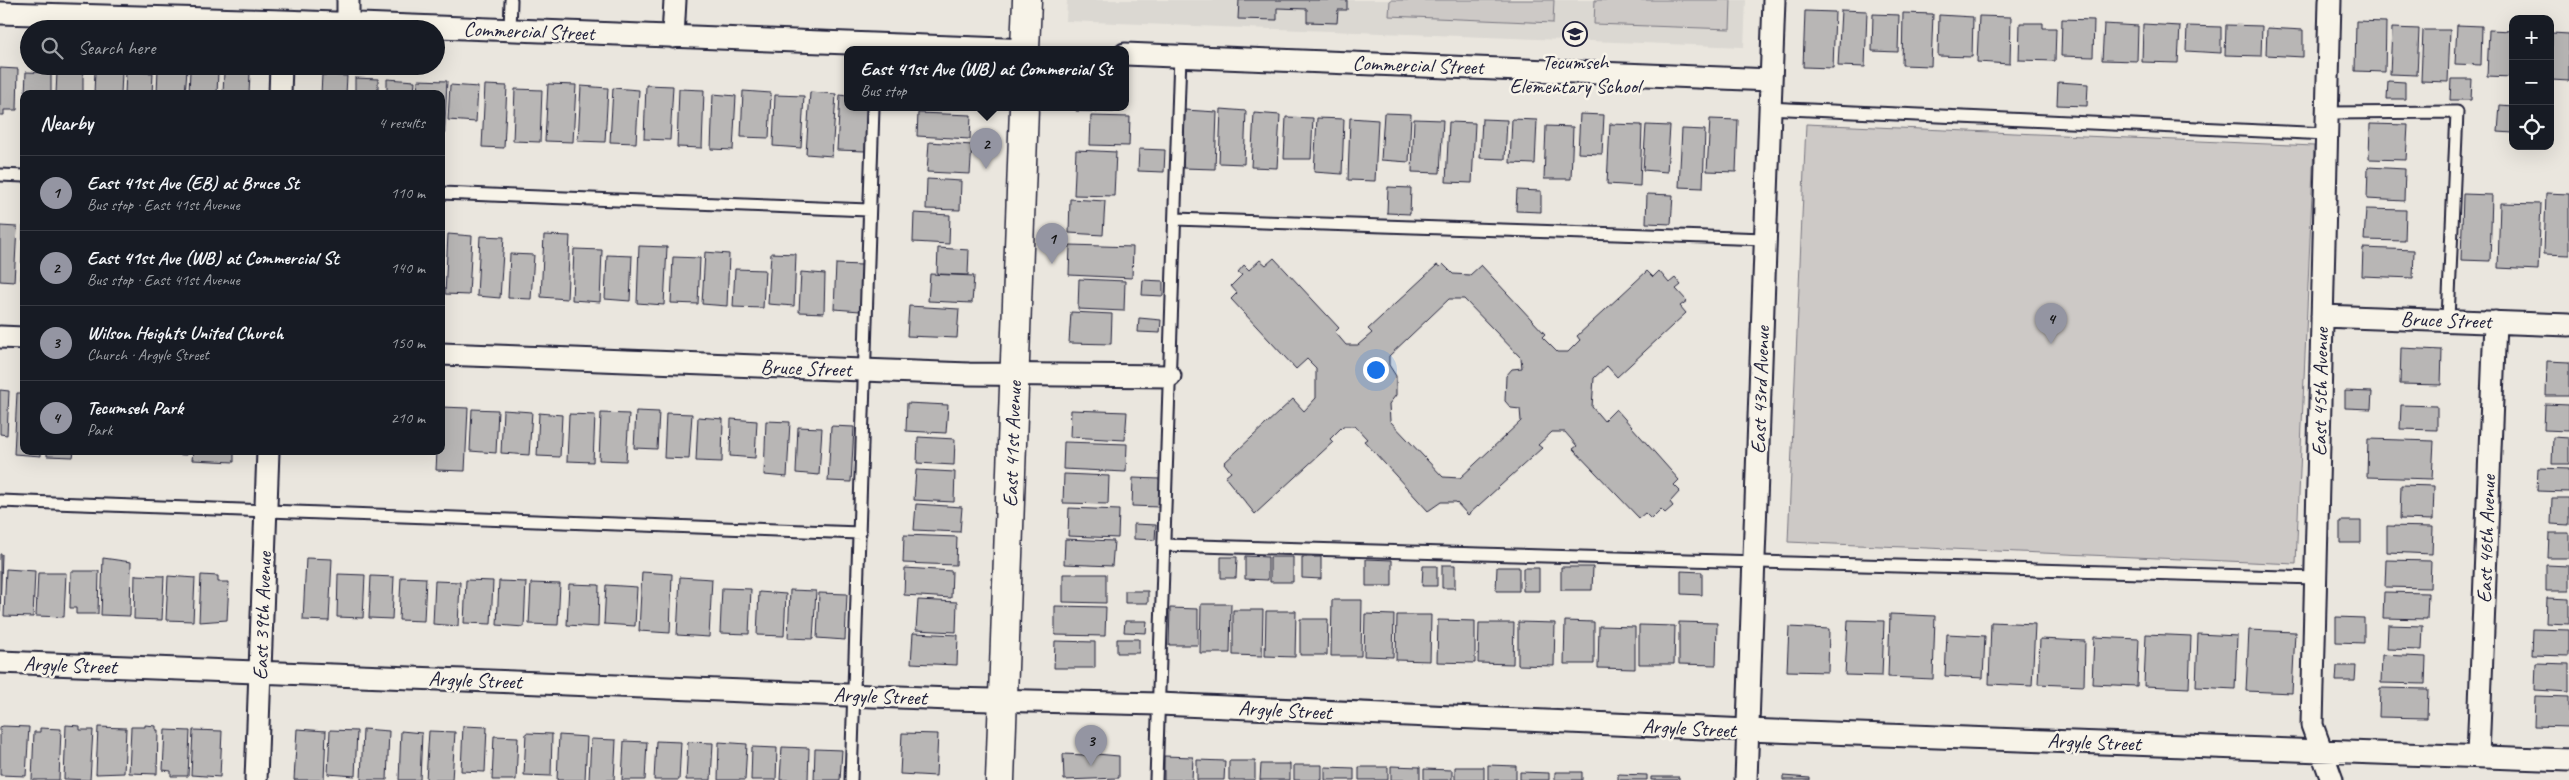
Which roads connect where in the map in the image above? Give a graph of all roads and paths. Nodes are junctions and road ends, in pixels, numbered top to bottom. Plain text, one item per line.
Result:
1 (348, 0) edge
2 (511, 0) edge
3 (675, 0) edge
4 (1027, 0) edge
5 (1774, 0) edge
6 (2330, 0) edge
7 (78, 7) edge
8 (0, 13) edge
9 (225, 20) edge
10 (348, 20) edge
11 (445, 28) edge
12 (510, 30) junction
13 (673, 37) junction
14 (844, 46) edge
15 (1026, 46) edge
16 (1129, 54) edge
17 (1180, 55) junction
18 (281, 75) edge
19 (1771, 80) junction
20 (280, 90) edge
21 (1769, 108) junction
22 (873, 111) edge
23 (1024, 111) edge
24 (2327, 124) junction
25 (0, 175) edge
26 (20, 176) edge
27 (445, 192) edge
28 (868, 210) junction
29 (1175, 218) junction
30 (1765, 239) junction
31 (2322, 316) junction
32 (2448, 320) junction
33 (2495, 322) junction
34 (2569, 325) edge
35 (0, 337) edge
36 (20, 338) edge
37 (445, 354) edge
38 (864, 371) junction
39 (1014, 374) junction
40 (1170, 376) junction
41 (268, 455) edge
42 (0, 501) edge
43 (266, 511) junction
44 (860, 533) junction
45 (1164, 545) junction
46 (1754, 562) junction
47 (2316, 578) junction
48 (0, 662) edge
49 (260, 672) junction
50 (855, 695) junction
51 (1003, 700) junction
52 (1159, 704) junction
53 (1748, 730) junction
54 (2321, 749) junction
55 (2478, 756) junction
56 (2569, 760) edge
57 (256, 780) edge
58 (851, 780) edge
59 (1000, 780) edge
60 (1156, 780) edge
61 (1746, 780) edge
62 (2332, 780) edge

1 - 10 street
2 - 12 lane
3 - 13 street
4 - 15 main road
5 - 19 street, East 43rd Avenue
6 - 24 street, East 45th Avenue
7 - 8 street, Commercial Street
7 - 9 street, Commercial Street
11 - 12 street, Commercial Street
12 - 13 street, Commercial Street
13 - 14 street, Commercial Street
16 - 17 street, Commercial Street
17 - 19 street, Commercial Street
17 - 29 lane
18 - 20 street
19 - 21 street, East 43rd Avenue
21 - 24 lane
21 - 30 street, East 43rd Avenue
22 - 28 lane
23 - 39 main road, East 41st Avenue
24 - 31 street, East 45th Avenue
24 - 32 lane
25 - 26 lane
27 - 28 lane
28 - 38 lane
29 - 30 lane
29 - 40 lane
30 - 46 street, East 43rd Avenue
31 - 32 street, Bruce Street
31 - 47 street, East 45th Avenue
32 - 33 street, Bruce Street
33 - 34 street, Bruce Street
33 - 55 street, East 46th Avenue
35 - 36 street
37 - 38 street, Bruce Street
38 - 39 street, Bruce Street
38 - 44 lane
39 - 40 street, Bruce Street
39 - 51 main road, East 41st Avenue
40 - 45 lane
41 - 43 street, East 39th Avenue
42 - 43 lane
43 - 44 lane
43 - 49 street, East 39th Avenue
44 - 50 lane
45 - 46 lane
45 - 52 lane
46 - 47 lane
46 - 53 street, East 43rd Avenue
47 - 54 street, East 45th Avenue
48 - 49 street, Argyle Street
49 - 50 street, Argyle Street
49 - 57 street, East 39th Avenue
50 - 51 street, Argyle Street
50 - 58 lane
51 - 52 street, Argyle Street
51 - 59 main road, East 41st Avenue
52 - 53 street, Argyle Street
52 - 60 lane
53 - 54 street, Argyle Street
53 - 61 street, East 43rd Avenue
54 - 55 street, Argyle Street
54 - 62 street, East 45th Avenue
55 - 56 street, Argyle Street

